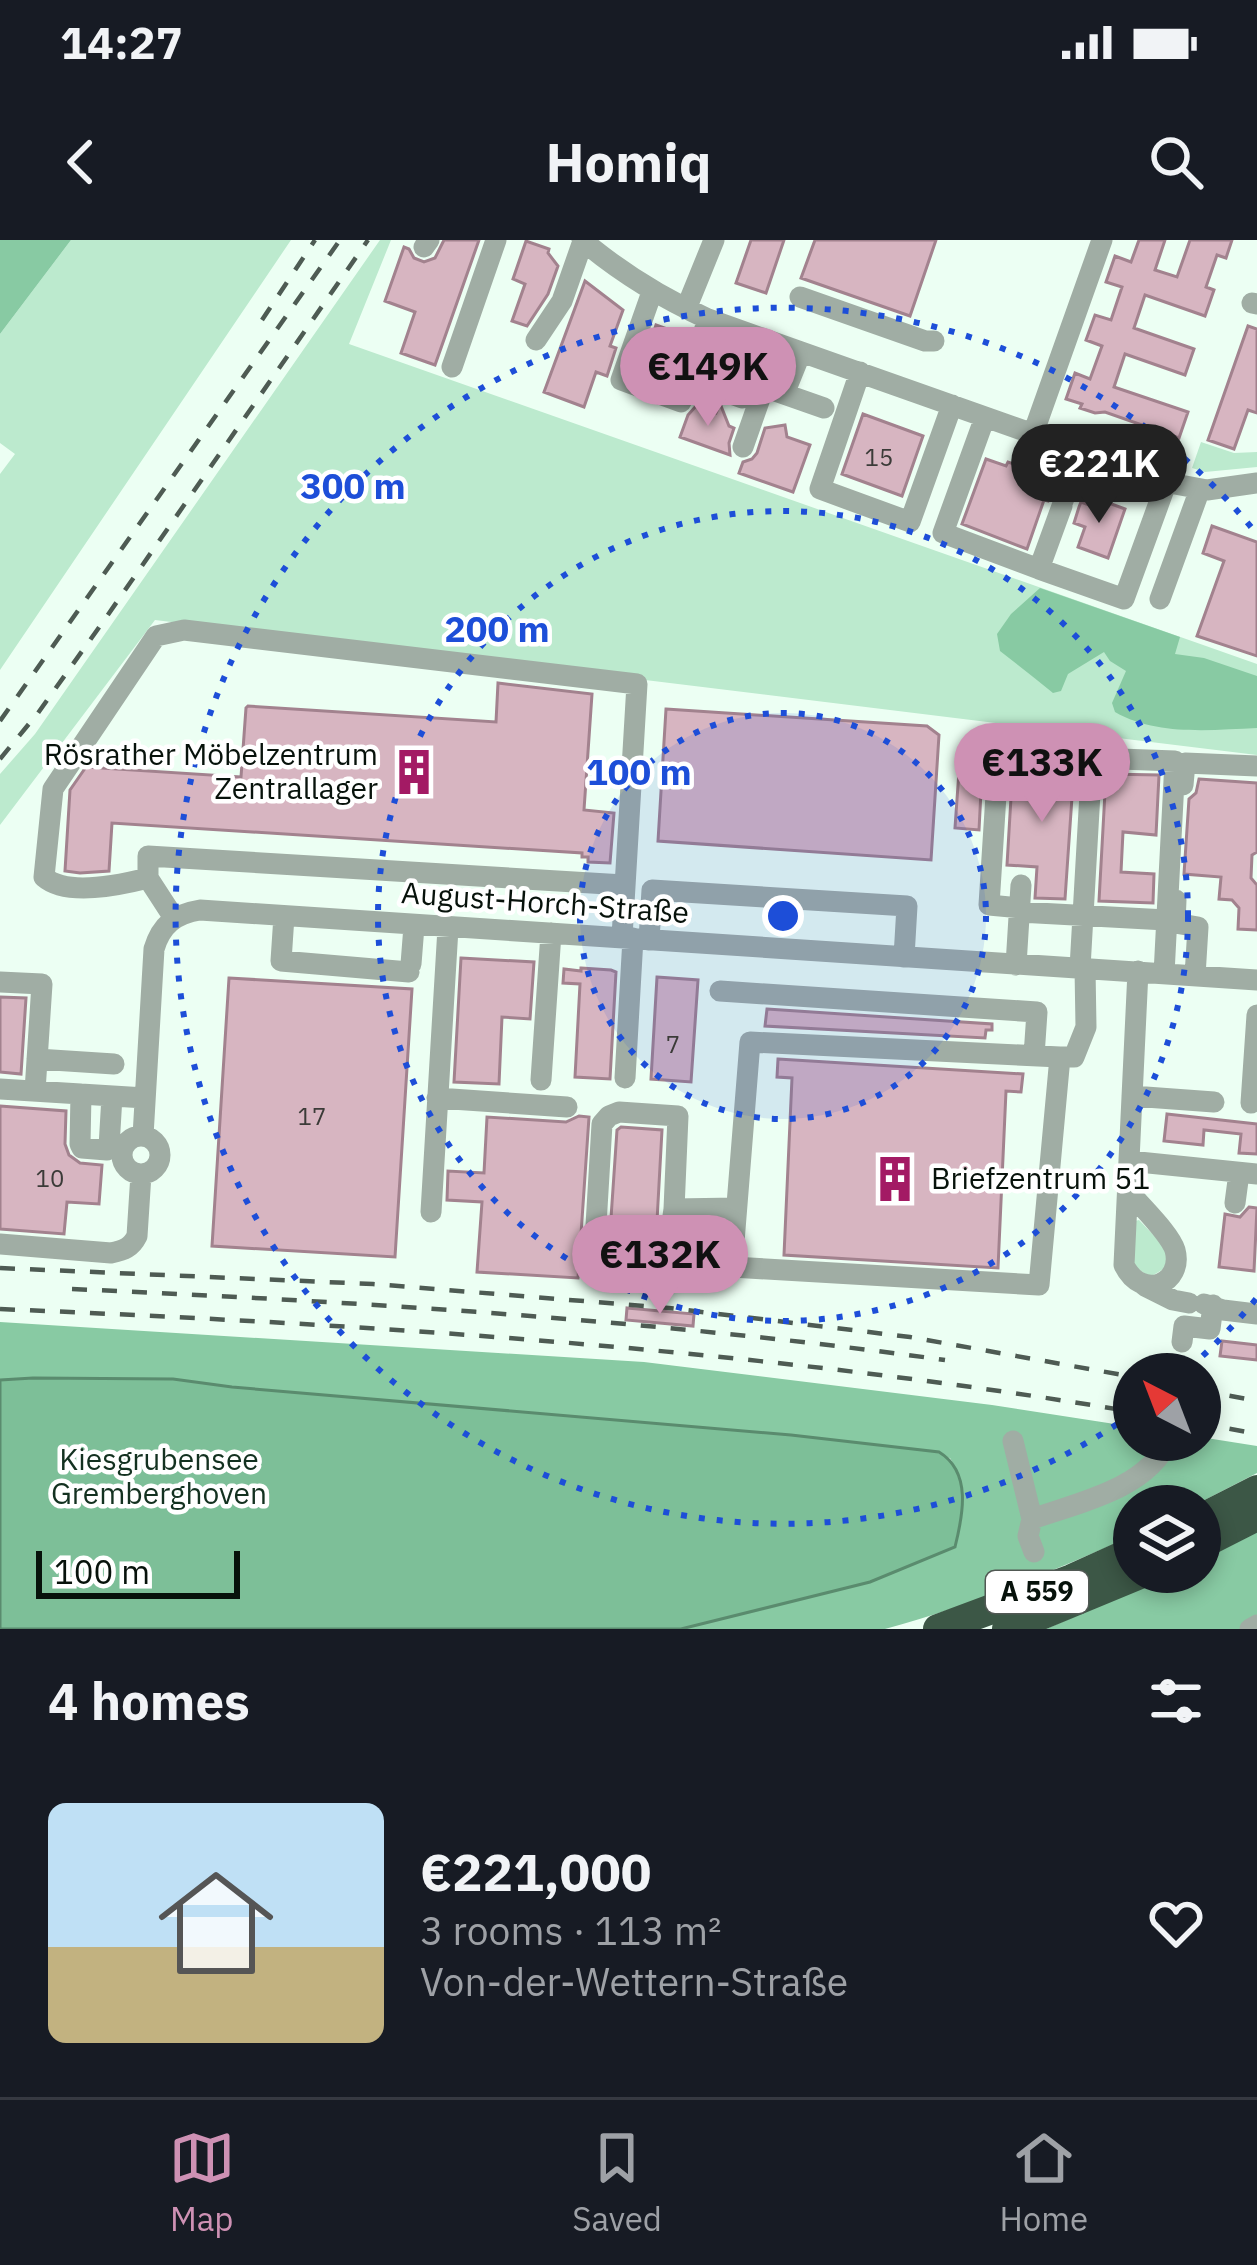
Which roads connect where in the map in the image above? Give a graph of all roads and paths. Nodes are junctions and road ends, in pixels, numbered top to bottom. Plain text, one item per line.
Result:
1 (496, 240) edge
2 (582, 240) edge
3 (714, 240) edge
4 (1102, 240) edge
5 (652, 292) junction
6 (800, 297) dead end
7 (686, 309) junction
8 (708, 319) junction
9 (536, 340) dead end
10 (765, 340) junction
11 (934, 341) dead end
12 (801, 352) junction
13 (452, 367) dead end
14 (860, 372) junction
15 (709, 386) dead end
16 (784, 394) junction
17 (952, 405) junction
18 (824, 408) dead end
19 (985, 417) junction
20 (1034, 434) junction
21 (743, 447) dead end
22 (1081, 451) junction
23 (1167, 481) junction
24 (1257, 483) edge
25 (1200, 489) junction
26 (1039, 569) junction
27 (1160, 599) dead end
28 (1092, 758) junction
29 (1180, 762) junction
30 (1257, 766) edge
31 (148, 878) junction
32 (624, 885) junction
33 (1021, 885) dead end
34 (1020, 910) junction
35 (284, 916) junction
36 (1084, 916) junction
37 (174, 918) junction
38 (1166, 920) junction
39 (414, 926) junction
40 (448, 928) junction
41 (551, 933) junction
42 (634, 938) junction
43 (904, 957) junction
44 (1016, 965) junction
45 (1083, 968) junction
46 (1138, 971) junction
47 (1164, 974) junction
48 (1195, 976) junction
49 (1257, 980) edge
50 (0, 982) edge
51 (720, 991) dead end
52 (1257, 1015) edge
53 (1034, 1056) junction
54 (1060, 1057) junction
55 (37, 1059) junction
56 (114, 1064) dead end
57 (625, 1078) dead end
58 (541, 1080) dead end
59 (0, 1089) edge
60 (35, 1091) junction
61 (81, 1094) junction
62 (112, 1096) junction
63 (1132, 1096) junction
64 (145, 1098) junction
65 (437, 1098) junction
66 (1214, 1102) dead end
67 (1251, 1103) dead end
68 (567, 1107) dead end
69 (1129, 1161) junction
70 (1248, 1173) edge
71 (1128, 1190) junction
72 (1235, 1203) dead end
73 (736, 1208) junction
74 (674, 1209) junction
75 (431, 1212) dead end
76 (0, 1244) edge
77 (1145, 1286) junction
78 (1257, 1303) edge
79 (1207, 1306) junction
80 (1257, 1314) edge
81 (1182, 1342) dead end
82 (1013, 1441) dead end
83 (1152, 1461) edge
84 (1257, 1490) edge
85 (1221, 1508) edge
86 (1257, 1516) edge
87 (1032, 1519) junction
88 (1221, 1534) edge
89 (1034, 1552) dead end
90 (1113, 1560) edge
91 (1113, 1585) edge
92 (938, 1629) edge
93 (1007, 1629) edge

1 - 13 street
2 - 5 street
2 - 9 street
3 - 7 street
4 - 20 street
5 - 7 street
5 - 8 street
6 - 11 street
7 - 8 street
8 - 10 street
10 - 12 street
10 - 15 street
12 - 14 street
12 - 16 street
14 - 17 street
14 - 17 street
16 - 18 street
16 - 21 street
17 - 19 street
19 - 20 street
19 - 26 street
20 - 22 street
22 - 23 street
22 - 26 street
23 - 25 street
23 - 26 street
24 - 25 street
25 - 27 street
28 - 29 street
28 - 34 street
28 - 36 street
29 - 30 street
29 - 38 street
29 - 48 street
31 - 32 street
31 - 32 street
31 - 37 street
32 - 42 street
33 - 34 street
34 - 36 street
34 - 44 street
35 - 37 street, August-Horch-Straße
35 - 39 street, August-Horch-Straße
35 - 39 street
36 - 38 street
36 - 45 street
37 - 64 street
38 - 47 street
39 - 40 street, August-Horch-Straße
40 - 41 street, August-Horch-Straße
40 - 65 street
41 - 42 street, August-Horch-Straße
41 - 58 street
42 - 43 street, August-Horch-Straße
42 - 43 street
42 - 57 street
43 - 44 street, August-Horch-Straße
44 - 45 street, August-Horch-Straße
45 - 46 street, August-Horch-Straße
45 - 54 street
46 - 47 street, August-Horch-Straße
46 - 63 street
47 - 48 street, August-Horch-Straße
48 - 49 street, August-Horch-Straße
50 - 55 street
51 - 53 street
52 - 67 street
53 - 54 street
53 - 73 street
54 - 73 street
55 - 56 street
55 - 60 street
59 - 60 street
60 - 61 street
61 - 62 street
61 - 62 street
62 - 64 street
63 - 66 street
63 - 69 street
64 - 76 street
65 - 68 street
65 - 75 street
69 - 70 street
69 - 71 street
70 - 72 street
71 - 77 street
71 - 77 street
73 - 74 street
74 - 74 street
77 - 79 street
78 - 80 street
79 - 80 street
79 - 81 street
82 - 87 street
83 - 87 street
84 - 85 highway
86 - 88 highway
87 - 89 street
90 - 92 highway, A 559
91 - 93 highway, A 559

